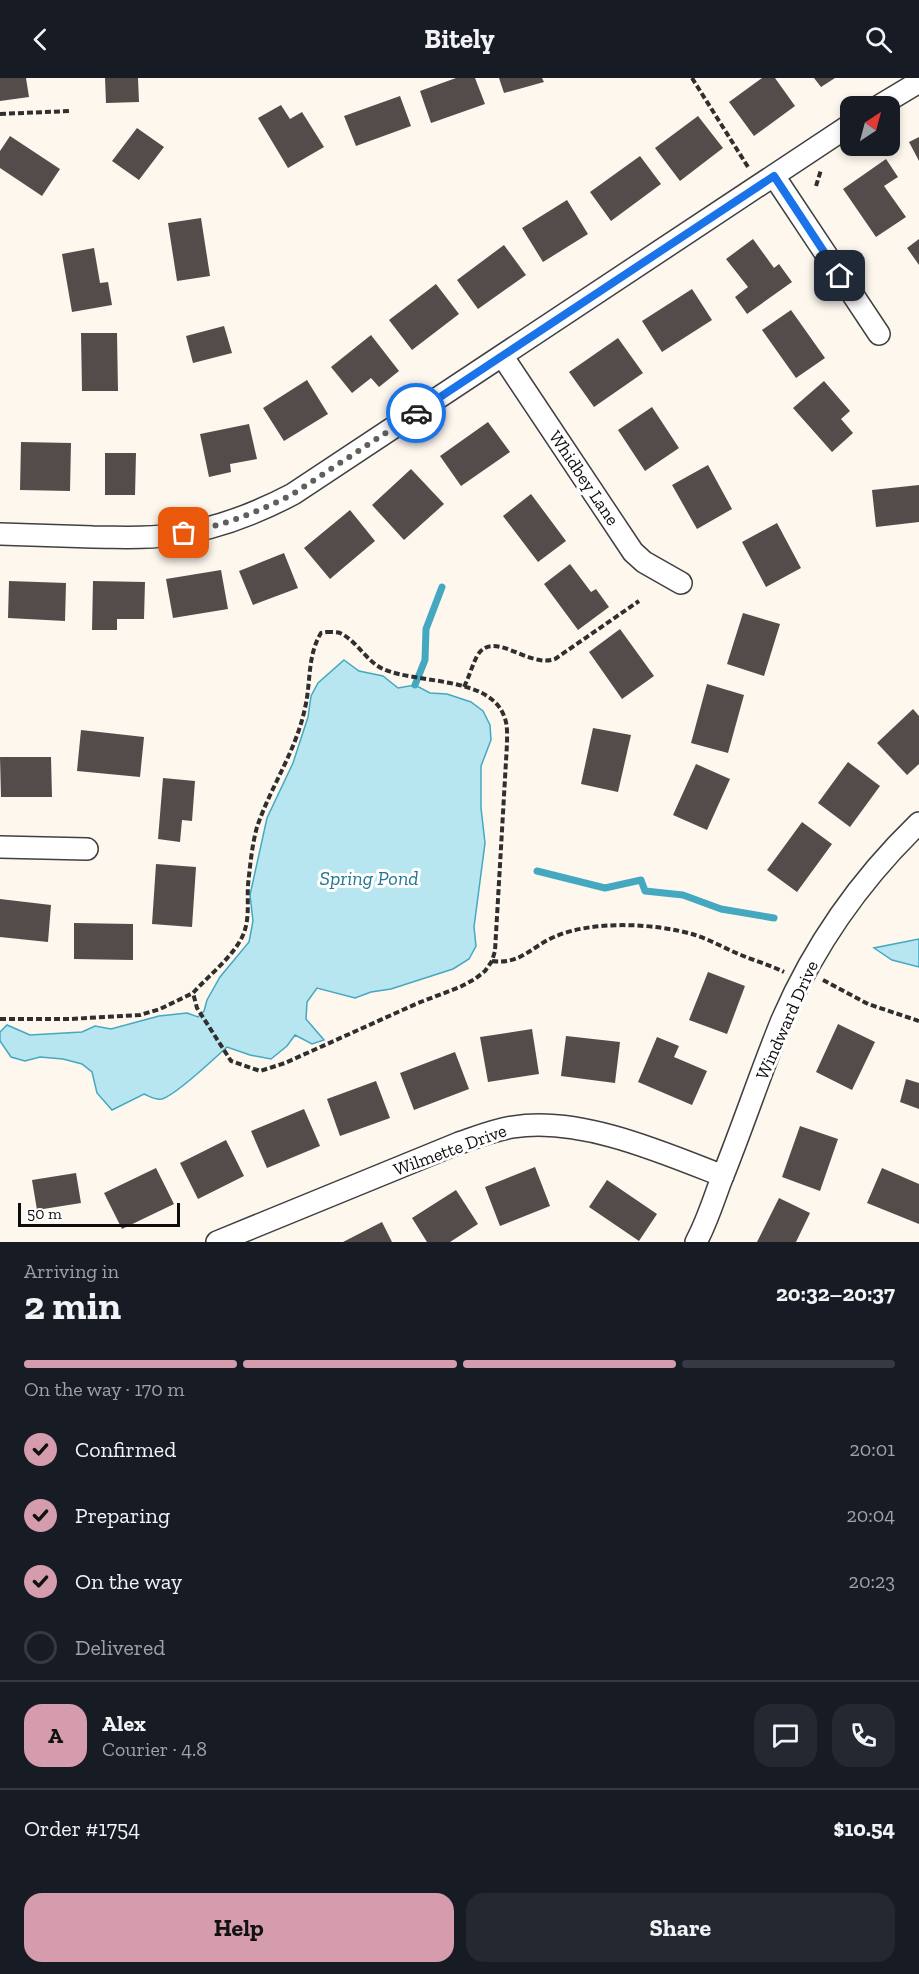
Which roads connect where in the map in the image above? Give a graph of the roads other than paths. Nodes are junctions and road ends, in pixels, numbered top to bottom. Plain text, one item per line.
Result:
1 (919, 82) edge
2 (896, 96) edge
3 (840, 132) edge
4 (774, 176) junction
5 (879, 334) dead end
6 (503, 357) junction
7 (0, 534) edge
8 (681, 583) dead end
9 (919, 823) edge
10 (0, 846) edge
11 (87, 849) dead end
12 (723, 1176) junction
13 (217, 1242) edge
14 (696, 1242) edge

1 - 2 street
3 - 4 street
4 - 5 street
4 - 6 street
6 - 7 street
6 - 8 street, Whidbey Lane
9 - 12 street, Windward Drive
10 - 11 street
12 - 13 street, Wilmette Drive
12 - 14 street, Windward Drive

